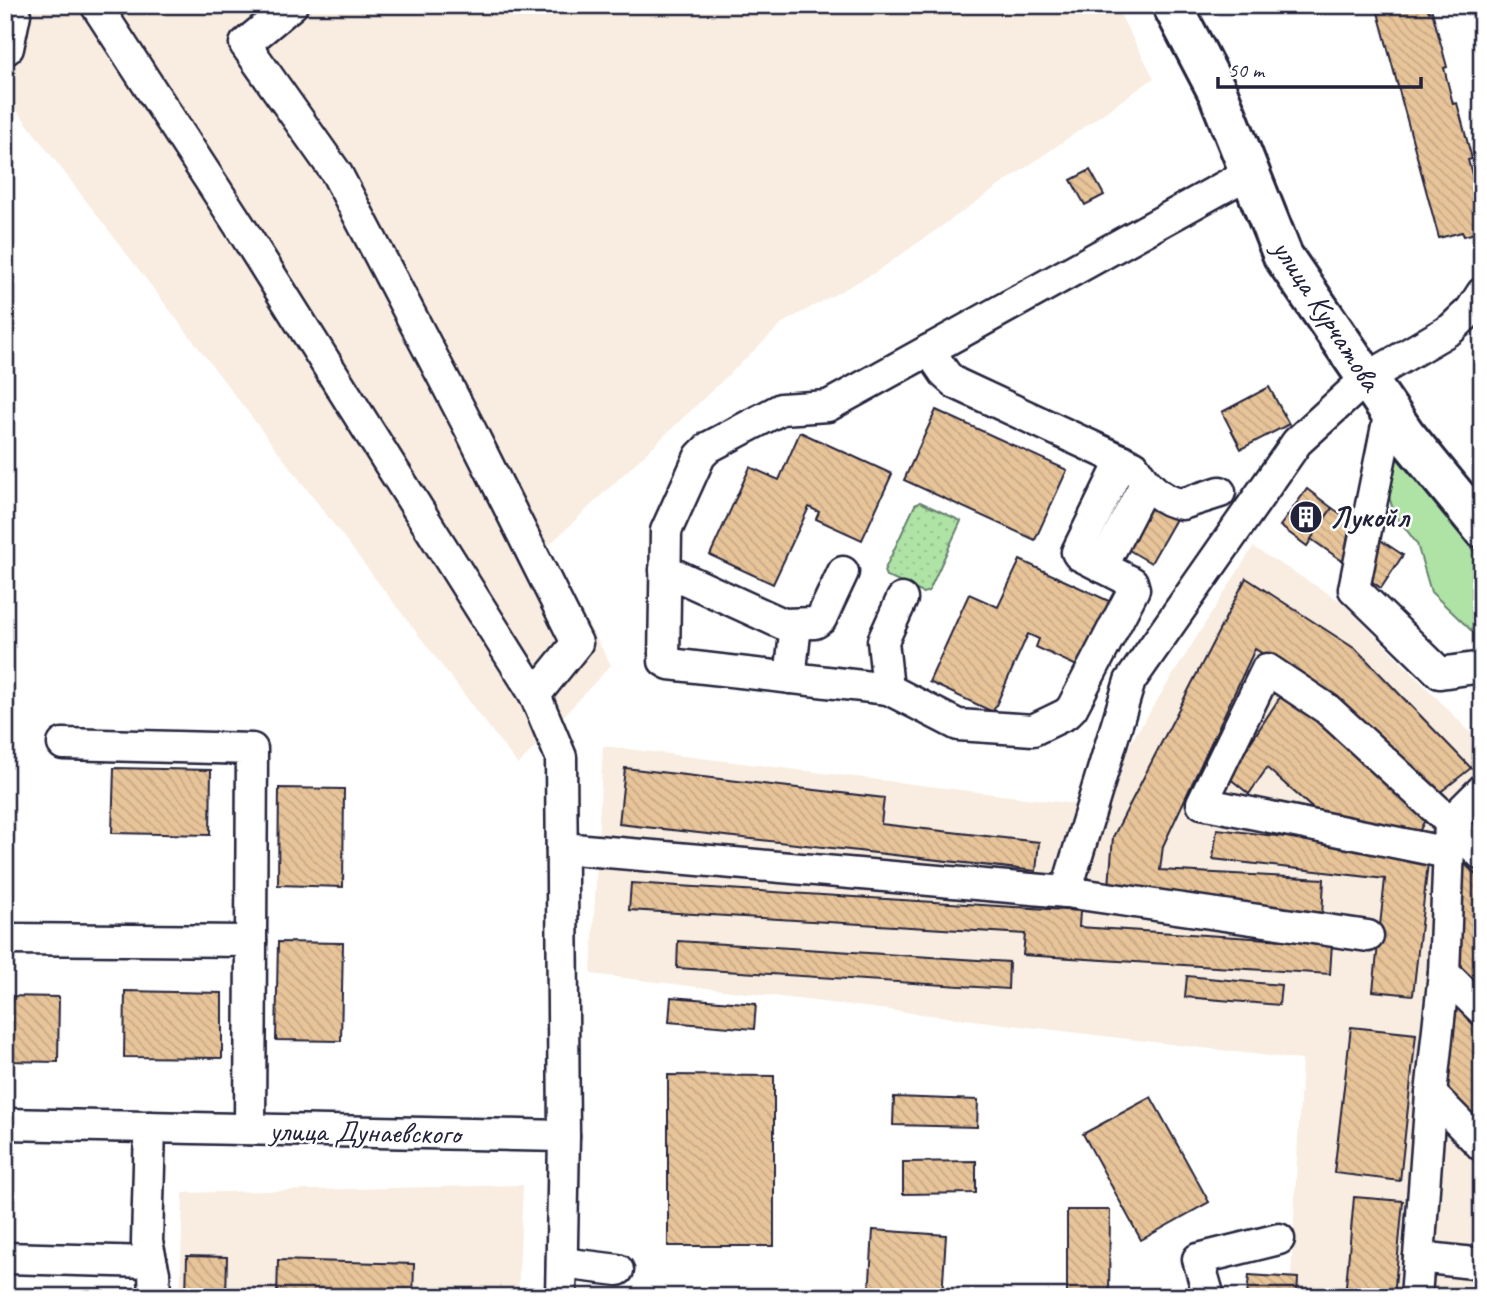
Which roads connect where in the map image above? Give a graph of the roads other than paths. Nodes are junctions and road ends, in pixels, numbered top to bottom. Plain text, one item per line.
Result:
1 (9, 5) edge
2 (96, 5) edge
3 (292, 5) edge
4 (1172, 5) edge
5 (5, 50) edge
6 (1250, 173) junction
7 (1482, 293) edge
8 (929, 350) junction
9 (1367, 378) junction
10 (1390, 411) junction
11 (1122, 460) junction
12 (1145, 484) junction
13 (1220, 492) dead end
14 (1482, 528) edge
15 (1102, 567) junction
16 (665, 570) junction
17 (843, 572) dead end
18 (902, 599) dead end
19 (796, 625) junction
20 (1482, 667) edge
21 (790, 678) junction
22 (888, 689) junction
23 (535, 695) junction
24 (63, 744) dead end
25 (1482, 790) edge
26 (1450, 822) junction
27 (562, 848) junction
28 (1448, 853) junction
29 (1482, 855) edge
30 (1066, 892) junction
31 (1368, 936) dead end
32 (5, 939) edge
33 (251, 941) junction
34 (1444, 973) junction
35 (1482, 1010) edge
36 (1431, 1094) junction
37 (5, 1124) edge
38 (150, 1127) junction
39 (250, 1129) junction
40 (564, 1136) junction
41 (1482, 1146) edge
42 (1279, 1239) dead end
43 (1419, 1256) junction
44 (5, 1258) edge
45 (150, 1262) junction
46 (562, 1263) junction
47 (1482, 1264) edge
48 (618, 1270) dead end
49 (155, 1297) edge
50 (561, 1297) edge
51 (1209, 1297) edge
52 (1416, 1297) edge

1 - 5 street
2 - 23 street
3 - 23 street
4 - 6 main road, улица Курчатова
6 - 8 street
6 - 9 main road, улица Курчатова
7 - 9 street
8 - 11 street
8 - 16 street
9 - 10 main road, улица Курчатова
9 - 30 street
10 - 14 main road, улица Курчатова
10 - 20 street
11 - 12 street
11 - 15 street
12 - 13 street
12 - 15 street
15 - 22 street
16 - 19 street
16 - 21 street
17 - 19 street
18 - 22 street
19 - 21 street
21 - 22 street
23 - 27 street
24 - 33 street
25 - 26 street
26 - 28 street
26 - 28 street
26 - 29 street
27 - 30 street
27 - 40 street
28 - 34 street
30 - 31 street
32 - 33 street
33 - 39 street
34 - 35 street
34 - 36 street
36 - 41 street
36 - 43 street
37 - 38 street, улица Дунаевского
38 - 39 street, улица Дунаевского
38 - 45 street
39 - 40 street, улица Дунаевского
40 - 46 street
42 - 51 street
43 - 47 street
43 - 52 street
44 - 45 street
45 - 49 street
46 - 48 street
46 - 50 street

